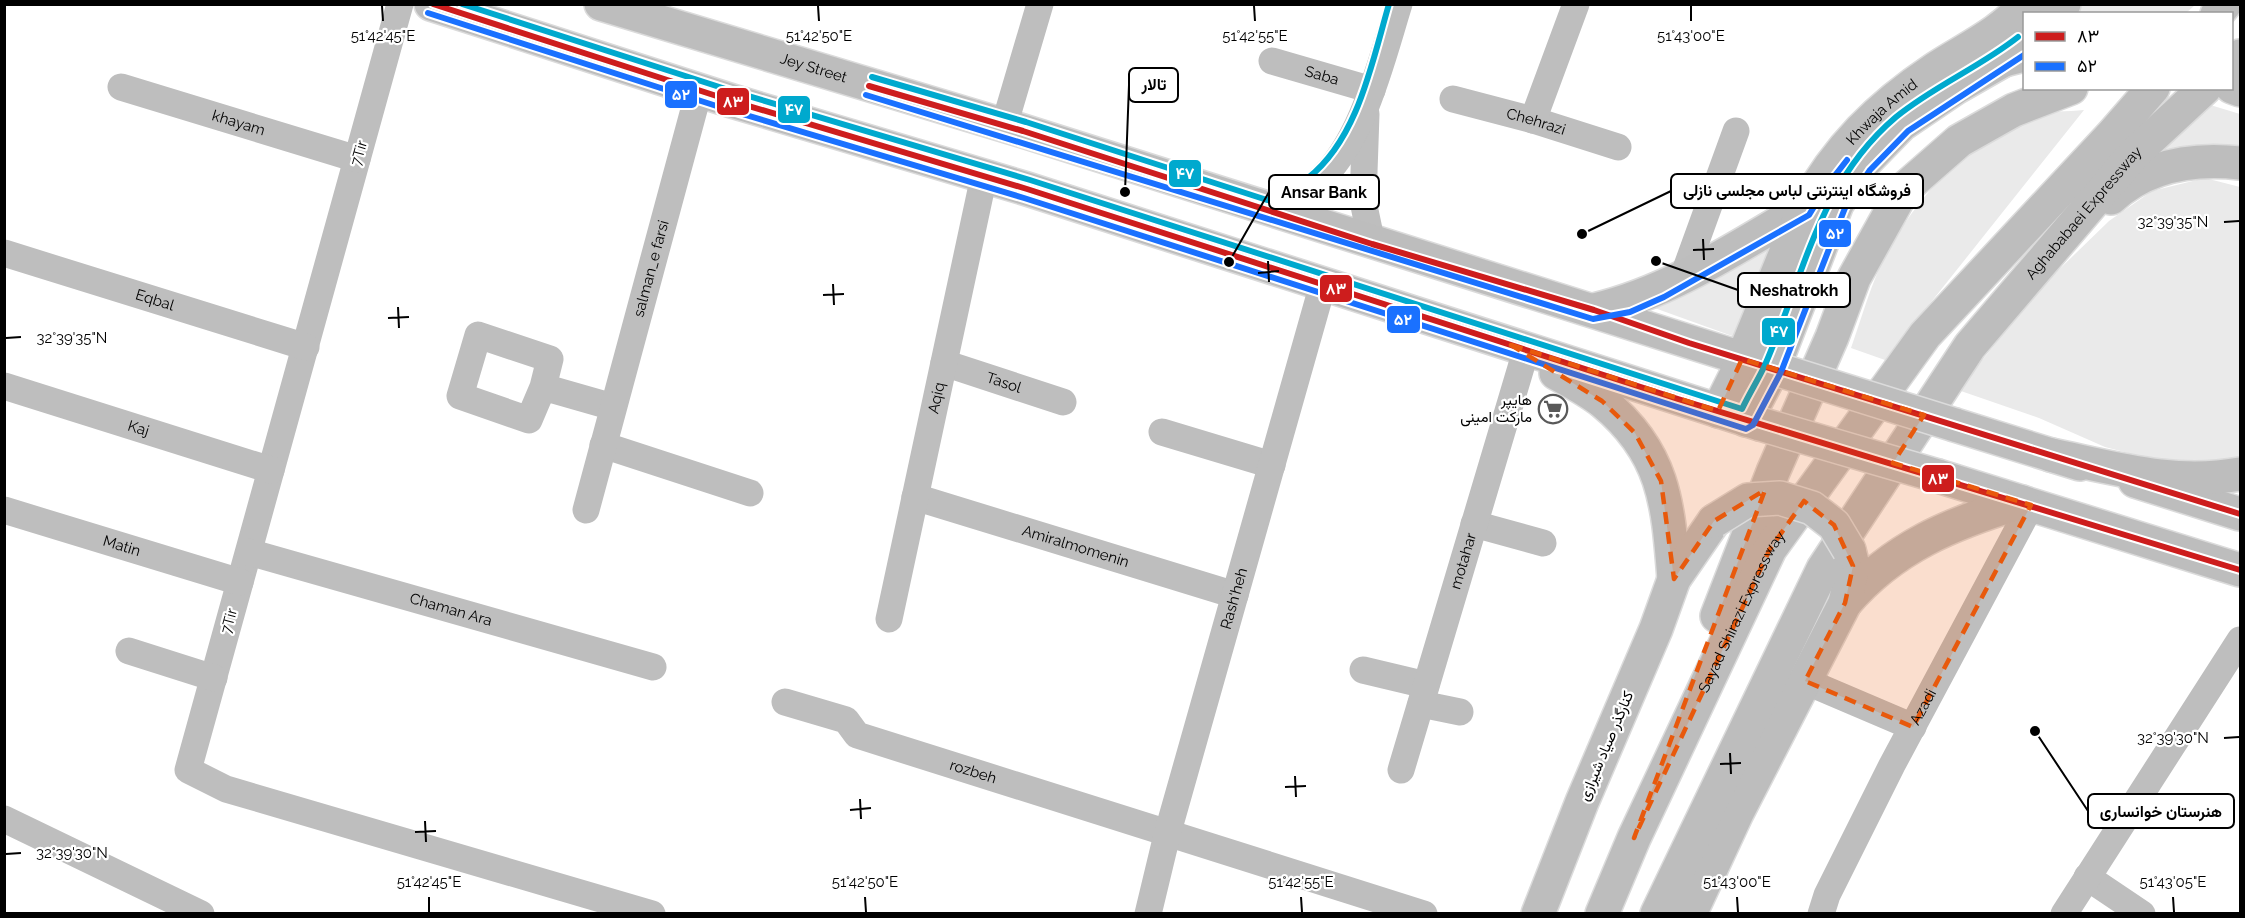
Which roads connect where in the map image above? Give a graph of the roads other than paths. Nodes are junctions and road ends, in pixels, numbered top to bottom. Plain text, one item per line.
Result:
1 (400, 4) edge
2 (431, 4) edge
3 (601, 4) edge
4 (1040, 4) edge
5 (1399, 4) edge
6 (1576, 4) edge
7 (2025, 4) edge
8 (2018, 53) edge
9 (1272, 61) dead end
10 (121, 87) dead end
11 (2066, 90) edge
12 (2151, 90) edge
13 (2202, 90) edge
14 (699, 91) junction
15 (1370, 97) junction
16 (1453, 99) dead end
17 (1533, 120) junction
18 (1004, 126) junction
19 (1736, 131) dead end
20 (2124, 144) junction
21 (1618, 147) dead end
22 (357, 159) junction
23 (2241, 163) edge
24 (984, 176) junction
25 (1804, 208) junction
26 (1268, 210) junction
27 (1372, 244) junction
28 (4, 253) edge
29 (2041, 263) junction
30 (1683, 277) junction
31 (1323, 284) junction
32 (1594, 310) junction
33 (1926, 334) joint
34 (306, 347) junction
35 (1518, 350) junction
36 (1742, 359) junction
37 (944, 363) junction
38 (1778, 370) junction
39 (4, 386) edge
40 (543, 387) dead end
41 (1063, 402) dead end
42 (613, 407) junction
43 (1741, 418) junction
44 (1162, 432) dead end
45 (603, 445) junction
46 (2050, 454) junction
47 (1272, 465) junction
48 (271, 470) junction
49 (2241, 474) edge
50 (750, 493) dead end
51 (915, 497) junction
52 (2026, 504) junction
53 (4, 510) edge
54 (586, 510) dead end
55 (2241, 514) edge
56 (1474, 524) junction
57 (1543, 543) dead end
58 (249, 552) junction
59 (2241, 570) edge
60 (1674, 579) junction
61 (240, 582) junction
62 (1235, 595) junction
63 (1845, 603) junction
64 (889, 619) dead end
65 (2241, 640) edge
66 (129, 651) dead end
67 (653, 667) dead end
68 (1363, 670) dead end
69 (214, 678) junction
70 (1813, 684) junction
71 (1423, 694) junction
72 (785, 702) dead end
73 (1460, 712) dead end
74 (1913, 727) junction
75 (1401, 770) dead end
76 (4, 819) edge
77 (1167, 835) junction
78 (1634, 838) junction
79 (2087, 877) junction
80 (201, 914) edge
81 (652, 914) edge
82 (1148, 914) edge
83 (1424, 914) edge
84 (1538, 914) edge
85 (1602, 914) edge
86 (1657, 914) edge
87 (1690, 914) edge
88 (1821, 914) edge
89 (2064, 914) edge
90 (2142, 914) edge

1 - 22 street, 7Tir
2 - 14 main road
3 - 18 main road, Jey Street
4 - 18 street
5 - 15 street
6 - 17 street
7 - 25 main road, Khwaja Amid
8 - 38 main road, Khwaja Amid
9 - 15 street, Saba
10 - 22 street, khayam
11 - 78 main road
12 - 20 main road, Aghababaei Expressway
13 - 20 main road, Aghababaei Expressway
14 - 24 main road
14 - 42 street, salman_e farsi
15 - 26 street
15 - 27 street
16 - 17 street, Chehrazi
17 - 21 street, Chehrazi
18 - 26 main road, Jey Street
19 - 30 street
20 - 29 main road, Aghababaei Expressway
20 - 33 main road, Aghababaei Expressway
22 - 34 street, 7Tir
23 - 29 main road
24 - 31 main road
24 - 37 street, Aqiq
25 - 30 main road
25 - 36 main road, Khwaja Amid
26 - 27 main road, Jey Street
27 - 32 main road, Jey Street
28 - 34 street, Eqbal
29 - 86 main road, Aghababaei Expressway
30 - 32 main road
31 - 35 main road
31 - 47 street, Rash'heh
32 - 36 main road, Jey Street
33 - 78 main road, Sayad Shirazi Expressway
34 - 48 street, 7Tir
35 - 43 main road
35 - 56 street, motahar
35 - 60 main road
36 - 38 main road, Jey Street
36 - 43 main road, Khwaja Amid
37 - 41 street, Tasol
37 - 51 street, Aqiq
38 - 43 main road, Khwaja Amid
38 - 46 main road, Jey Street, bridge
39 - 48 street, Kaj
40 - 42 street
42 - 45 street, salman_e farsi
43 - 52 main road, bridge
44 - 47 street
45 - 50 street
45 - 54 street, salman_e farsi
46 - 49 main road
46 - 55 main road
47 - 62 street, Rash'heh
48 - 58 street, 7Tir
51 - 62 street, Amiralmomenin
51 - 64 street, Aqiq
52 - 59 main road
52 - 63 main road
52 - 74 street, Azadi
53 - 61 street, Matin
56 - 57 street
56 - 71 street, motahar
58 - 61 street, 7Tir
58 - 67 street, Chaman Ara
60 - 63 main road, bridge
60 - 84 main road, کنارگذر صیاد شیرازی
61 - 69 street, 7Tir
62 - 77 street, Rash'heh
63 - 70 main road
65 - 79 street
66 - 69 street
68 - 71 street
69 - 81 street, 7Tir
70 - 74 street
70 - 87 main road
71 - 73 street
71 - 75 street, motahar
72 - 77 street, rozbeh
74 - 88 street, Azadi
76 - 80 street
77 - 82 street, Rash'heh
77 - 83 street, rozbeh
78 - 85 main road, Sayad Shirazi Expressway
79 - 89 street
79 - 90 street

